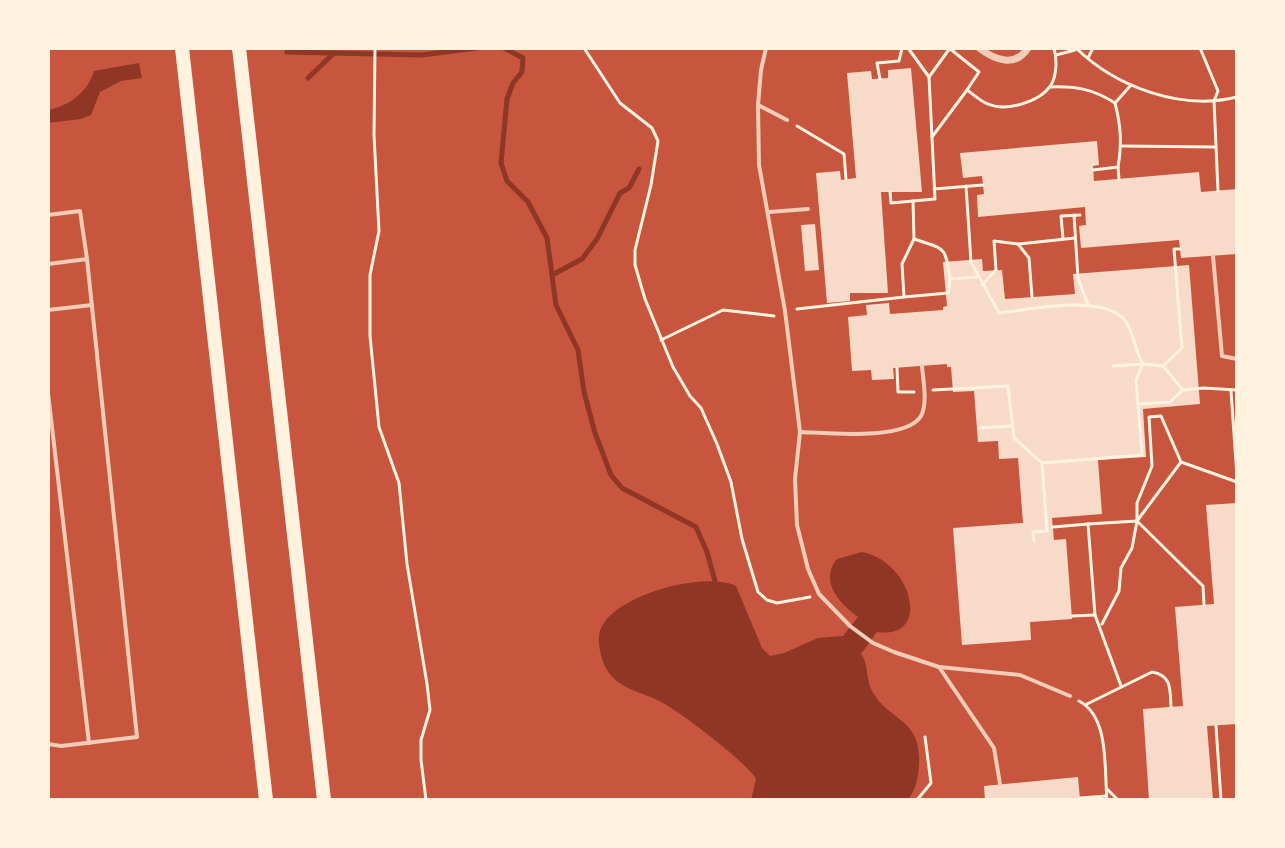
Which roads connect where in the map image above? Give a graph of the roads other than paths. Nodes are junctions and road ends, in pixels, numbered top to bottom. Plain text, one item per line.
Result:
1 (182, 48) edge
2 (239, 48) edge
3 (766, 48) edge
4 (979, 48) edge
5 (1028, 48) edge
6 (758, 105) junction
7 (787, 120) road end
8 (808, 209) dead end
9 (769, 212) junction
10 (48, 215) edge
11 (1213, 256) dead end
12 (87, 259) junction
13 (48, 264) edge
14 (92, 305) junction
15 (48, 310) edge
16 (1237, 359) edge
17 (922, 366) dead end
18 (48, 393) edge
19 (800, 432) junction
20 (939, 667) junction
21 (1070, 696) road end
22 (89, 743) junction
23 (48, 744) edge
24 (1000, 784) dead end
25 (266, 800) edge
26 (324, 800) edge

1 - 25 highway
2 - 26 highway
3 - 6 lane
4 - 5 street
6 - 7 lane
6 - 9 lane
8 - 9 lane
9 - 19 lane
10 - 12 lane
11 - 16 lane
12 - 13 lane
12 - 14 lane
14 - 15 lane
14 - 22 lane
17 - 19 lane
18 - 22 lane
19 - 20 lane
20 - 21 lane
20 - 24 lane
22 - 23 lane

